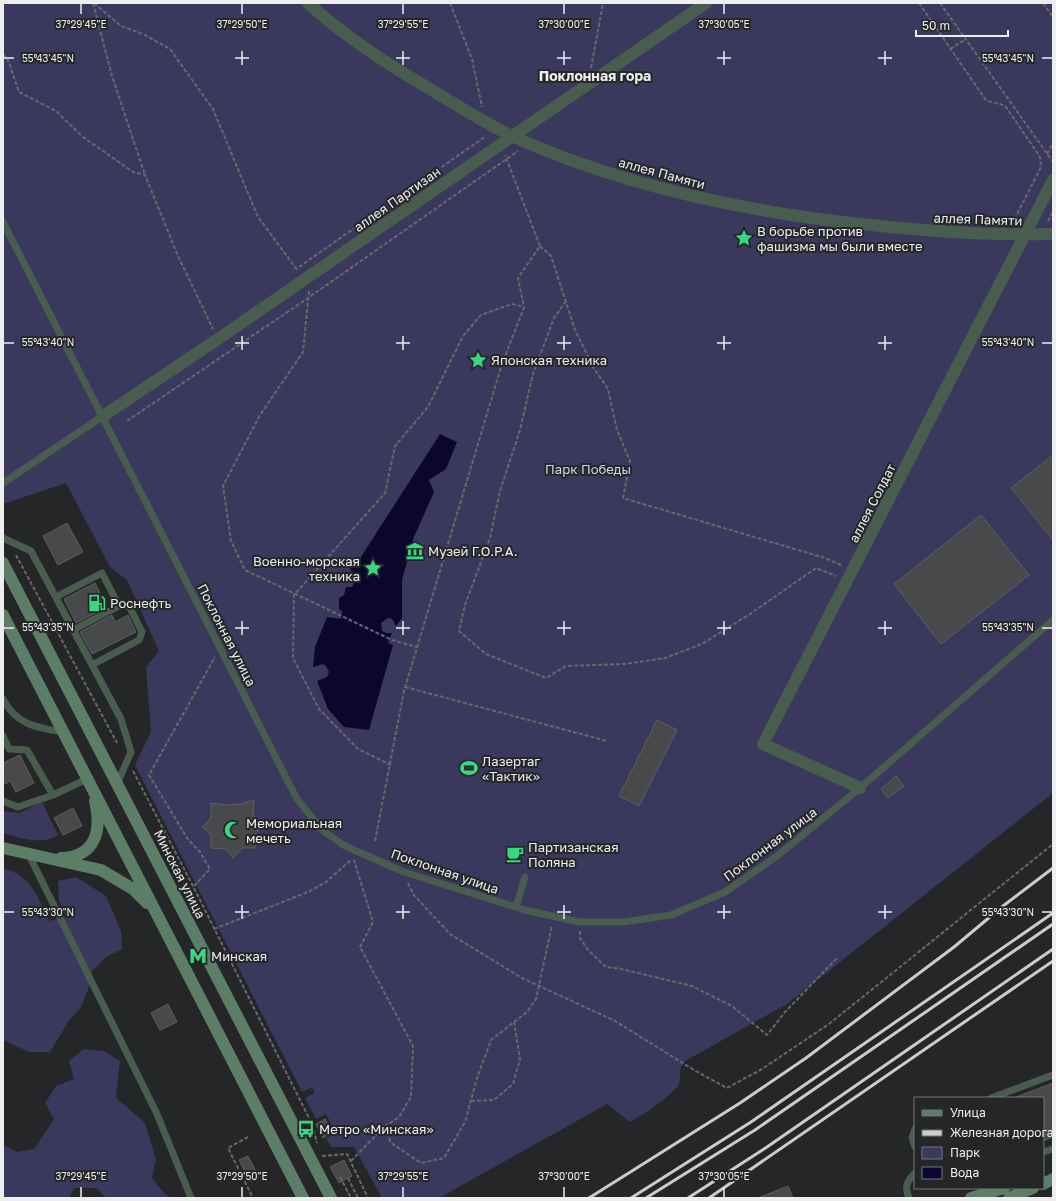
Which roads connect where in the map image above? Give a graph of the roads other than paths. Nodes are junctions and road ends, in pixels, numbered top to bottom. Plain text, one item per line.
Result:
1 (308, 3) edge
2 (706, 3) edge
3 (512, 136) junction
4 (1053, 180) edge
5 (3, 222) edge
6 (1053, 234) edge
7 (1024, 235) junction
8 (103, 416) junction
9 (3, 483) edge
10 (6, 540) edge
11 (3, 563) edge
12 (56, 597) junction
13 (119, 606) junction
14 (3, 615) edge
15 (1053, 620) edge
16 (73, 630) junction
17 (92, 665) junction
18 (3, 699) edge
19 (63, 732) junction
20 (3, 736) edge
21 (87, 779) junction
22 (117, 784) junction
23 (860, 788) junction
24 (93, 790) junction
25 (53, 795) junction
26 (3, 801) edge
27 (3, 848) edge
28 (28, 853) junction
29 (52, 858) junction
30 (526, 877) dead end
31 (516, 907) junction
32 (156, 912) junction
33 (1053, 1075) edge
34 (993, 1097) edge
35 (914, 1132) edge
36 (914, 1144) edge
37 (914, 1174) edge
38 (1001, 1189) edge
39 (1030, 1189) edge
40 (191, 1198) edge
41 (303, 1198) edge
42 (331, 1198) edge
43 (909, 1198) edge
44 (971, 1198) edge
45 (1008, 1198) edge

1 - 3 street, аллея Памяти
2 - 3 street, аллея Партизан
3 - 7 street, аллея Памяти
3 - 8 street, аллея Партизан
4 - 7 street, аллея Солдат
5 - 8 lane, Поклонная улица
6 - 7 street, аллея Памяти
7 - 23 street, аллея Солдат
8 - 9 lane
8 - 31 lane, Поклонная улица
10 - 12 lane
11 - 22 main road, Минская улица
12 - 13 lane
12 - 16 lane
13 - 16 lane
13 - 17 lane
14 - 19 main road
15 - 23 lane, Поклонная улица
16 - 17 lane
17 - 22 lane
18 - 19 lane
19 - 21 main road
20 - 25 lane
21 - 24 main road
21 - 25 lane
22 - 42 main road, Минская улица
23 - 31 lane, Поклонная улица
24 - 29 main road
24 - 32 main road
25 - 26 lane
27 - 28 main road
28 - 29 main road
28 - 40 lane
29 - 32 main road
30 - 31 lane
32 - 41 main road
33 - 34 lane
35 - 36 lane
37 - 43 lane
38 - 44 main road
39 - 45 main road

